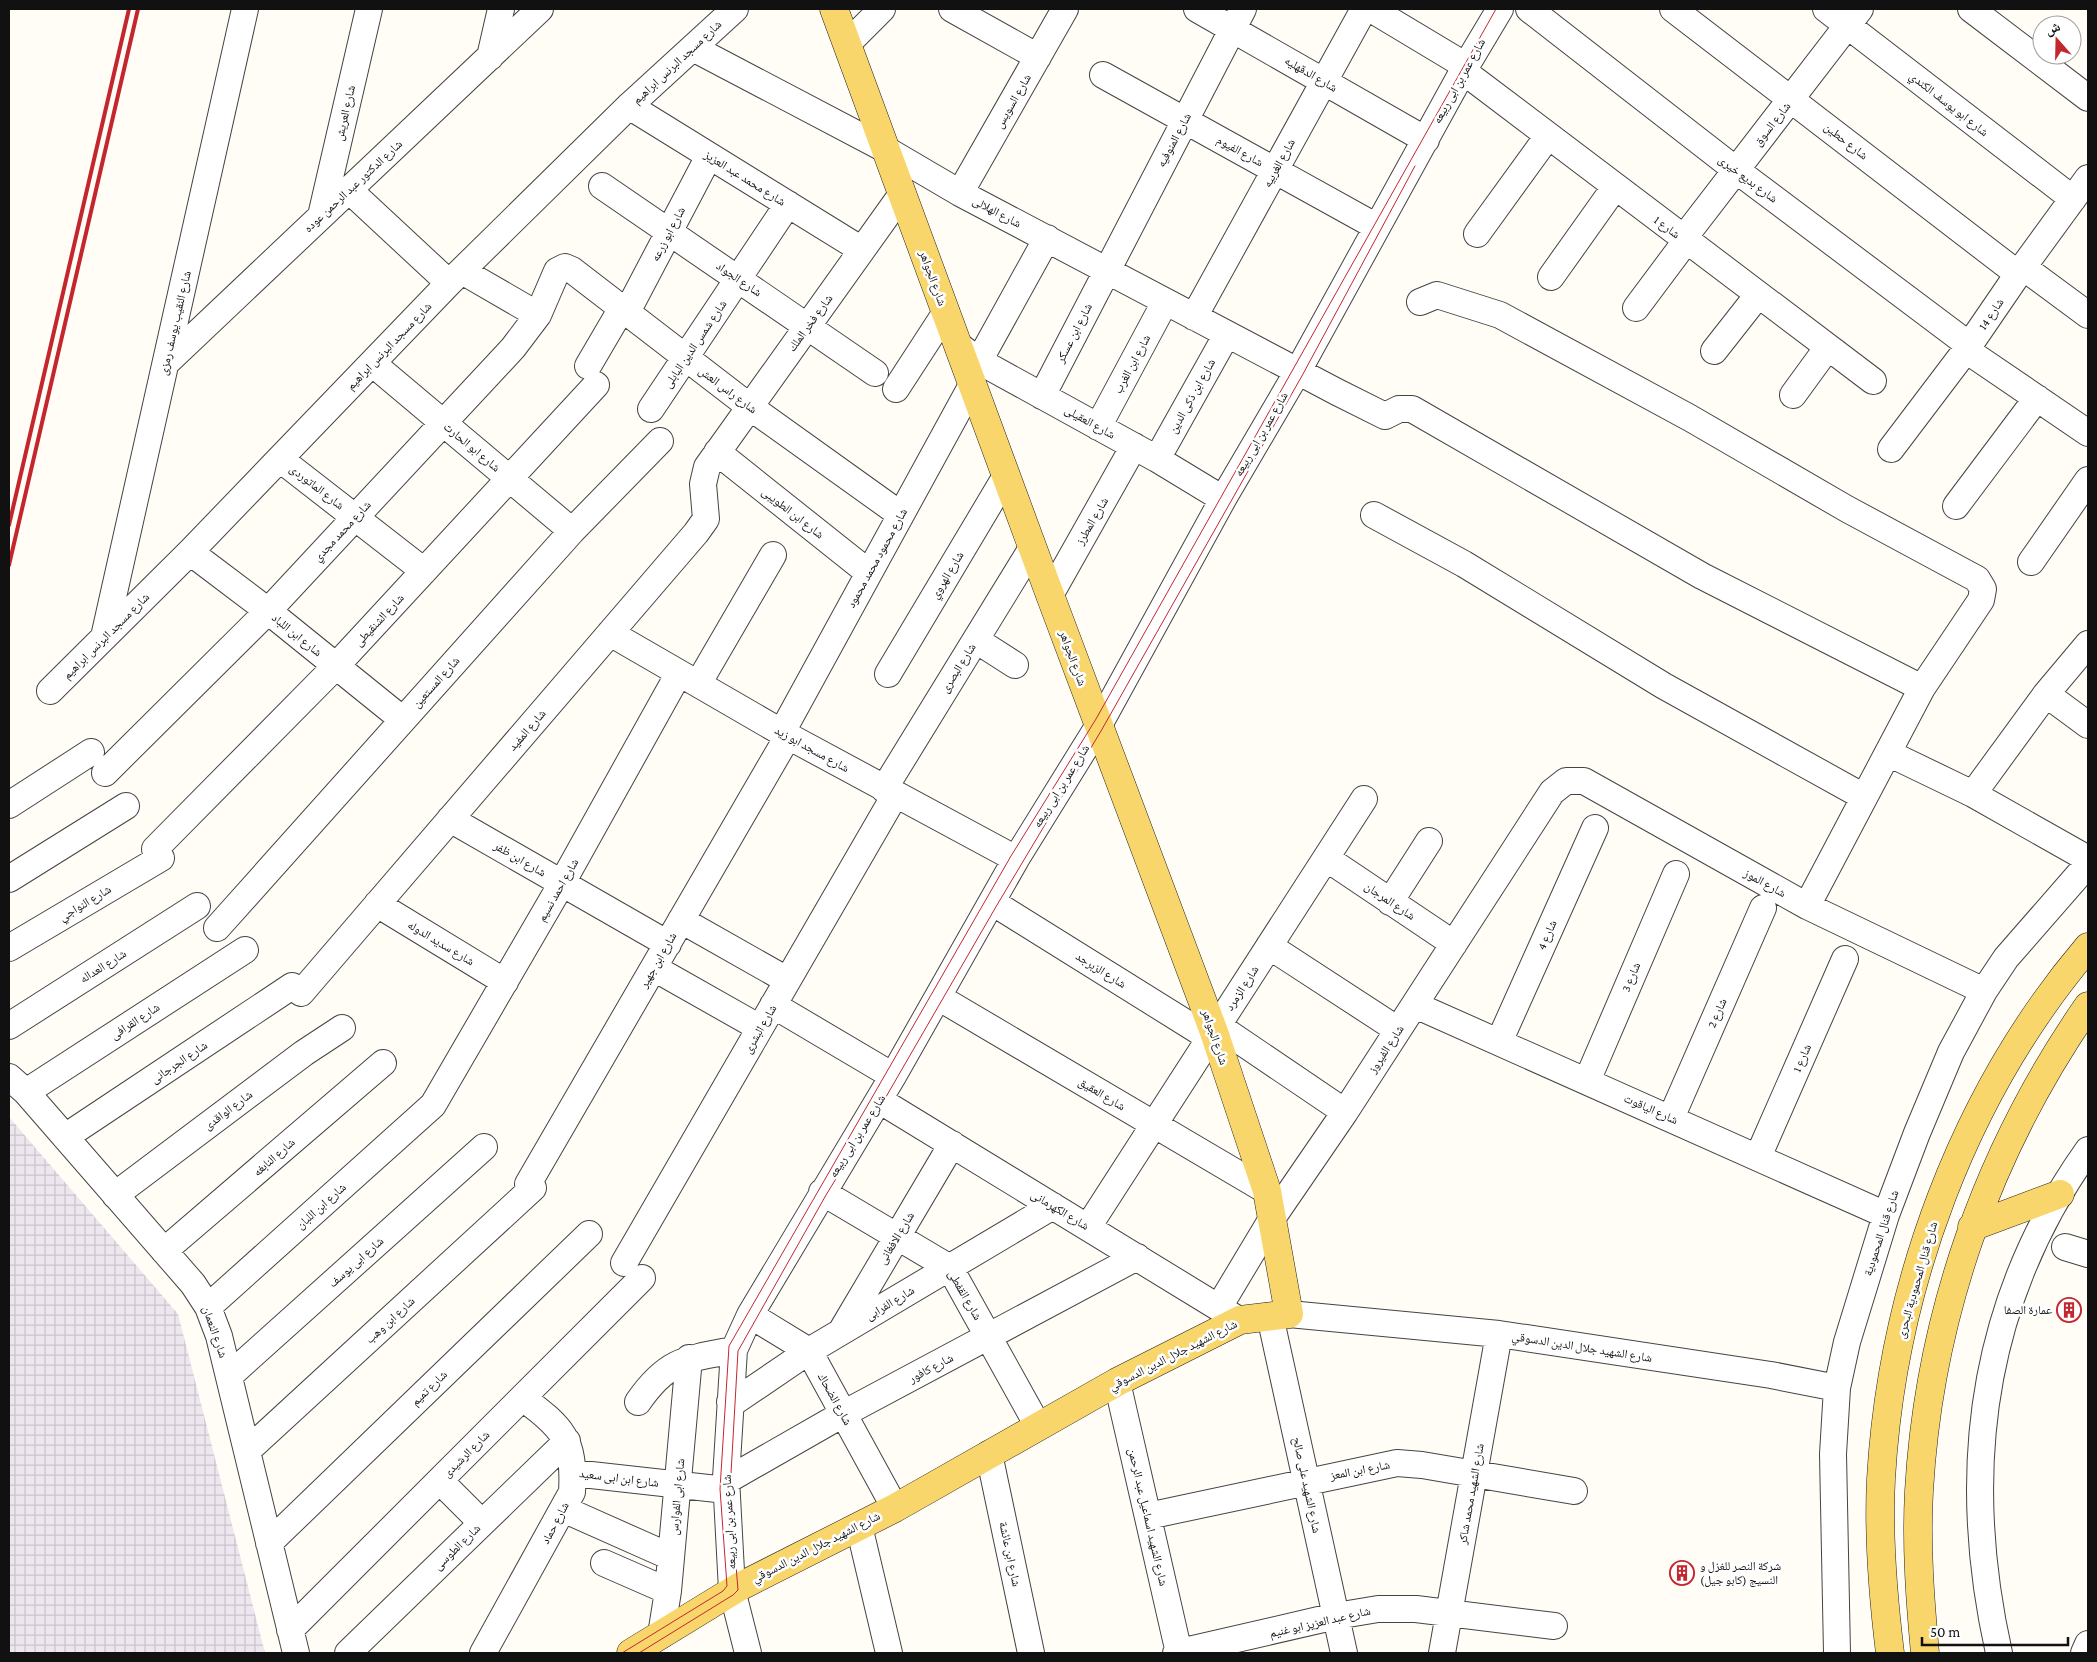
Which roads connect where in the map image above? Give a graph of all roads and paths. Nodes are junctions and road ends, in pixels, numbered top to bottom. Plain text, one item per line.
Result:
1 (245, 9) edge
2 (369, 9) edge
3 (501, 9) edge
4 (540, 9) edge
5 (735, 9) edge
6 (834, 9) edge
7 (882, 9) edge
8 (952, 9) edge
9 (1065, 9) edge
10 (1197, 9) edge
11 (1364, 9) edge
12 (1370, 9) edge
13 (1500, 9) edge
14 (1529, 9) edge
15 (1674, 9) edge
16 (1826, 9) edge
17 (1971, 9) edge
18 (1854, 17) edge
19 (1237, 19) edge
20 (847, 44) junction
21 (693, 48) junction
22 (490, 57) junction
23 (1038, 58) junction
24 (1464, 69) junction
25 (1103, 75) dead end
26 (1324, 81) junction
27 (1791, 98) junction
28 (2088, 98) edge
29 (629, 106) junction
30 (1184, 120) junction
31 (1548, 136) junction
32 (1426, 140) junction
33 (885, 148) junction
34 (709, 156) junction
35 (1736, 170) junction
36 (1274, 171) junction
37 (602, 186) dead end
38 (1615, 187) junction
39 (2083, 189) edge
40 (349, 190) junction
41 (960, 193) junction
42 (902, 194) junction
43 (788, 204) junction
44 (321, 216) junction
45 (1377, 228) junction
46 (670, 232) junction
47 (1478, 234) dead end
48 (1046, 238) junction
49 (1685, 240) junction
50 (862, 250) junction
51 (1106, 270) junction
52 (2020, 270) junction
53 (557, 271) joint
54 (456, 277) junction
55 (1551, 277) dead end
56 (738, 279) junction
57 (1758, 295) junction
58 (1165, 302) junction
59 (1420, 302) dead end
60 (1636, 308) dead end
61 (625, 310) junction
62 (946, 312) junction
63 (538, 315) junction
64 (2088, 315) edge
65 (1194, 317) junction
66 (807, 326) junction
67 (1227, 334) junction
68 (1828, 347) junction
69 (1968, 347) junction
70 (1714, 351) dead end
71 (686, 358) junction
72 (166, 363) junction
73 (372, 363) junction
74 (970, 364) junction
75 (1301, 372) junction
76 (875, 373) dead end
77 (592, 376) joint
78 (1873, 381) dead end
79 (896, 389) dead end
80 (1793, 395) dead end
81 (1042, 396) junction
82 (2037, 398) junction
83 (750, 407) junction
84 (651, 409) dead end
85 (443, 423) junction
86 (1098, 427) junction
87 (2088, 433) edge
88 (660, 441) dead end
89 (1134, 446) junction
90 (1891, 449) dead end
91 (717, 452) junction
92 (280, 459) junction
93 (1157, 459) junction
94 (1006, 476) junction
95 (510, 478) junction
96 (2088, 480) edge
97 (1223, 499) junction
98 (1956, 506) dead end
99 (901, 515) junction
100 (1374, 515) dead end
101 (355, 517) junction
102 (572, 531) junction
103 (1032, 548) junction
104 (190, 552) junction
105 (773, 555) dead end
106 (2031, 562) dead end
107 (424, 571) junction
108 (869, 573) junction
109 (1050, 595) junction
110 (268, 611) junction
111 (610, 633) junction
112 (104, 637) junction
113 (976, 640) junction
114 (2088, 644) edge
115 (1014, 665) dead end
116 (336, 666) junction
117 (888, 674) dead end
118 (688, 679) junction
119 (1922, 688) junction
120 (50, 691) dead end
121 (2046, 694) junction
122 (403, 720) junction
123 (1099, 725) junction
124 (2088, 725) edge
125 (785, 734) junction
126 (91, 752) dead end
127 (1888, 752) junction
128 (105, 773) dead end
129 (890, 792) junction
130 (1552, 792) joint
131 (1973, 794) junction
132 (1864, 796) junction
133 (1364, 799) dead end
134 (9, 805) edge
135 (126, 806) dead end
136 (450, 819) junction
137 (1595, 828) dead end
138 (1429, 841) dead end
139 (158, 854) joint
140 (1326, 858) junction
141 (2088, 859) edge
142 (1016, 860) junction
143 (2088, 864) edge
144 (1676, 874) dead end
145 (9, 879) edge
146 (562, 883) junction
147 (992, 902) junction
148 (1390, 902) junction
149 (378, 904) junction
150 (197, 906) dead end
151 (1807, 906) junction
152 (1763, 908) dead end
153 (681, 920) junction
154 (217, 928) dead end
155 (668, 944) junction
156 (1454, 944) junction
157 (1269, 946) junction
158 (2088, 947) edge
159 (9, 948) edge
160 (245, 950) dead end
161 (1845, 959) dead end
162 (654, 968) junction
163 (788, 980) junction
164 (505, 982) junction
165 (296, 990) joint
166 (1984, 991) junction
167 (938, 997) junction
168 (773, 1005) junction
169 (1415, 1005) junction
170 (2088, 1006) edge
171 (9, 1026) edge
172 (342, 1028) dead end
173 (760, 1028) junction
174 (1398, 1030) junction
175 (1214, 1032) junction
176 (1499, 1042) junction
177 (383, 1063) dead end
178 (893, 1076) junction
179 (1587, 1081) junction
180 (17, 1084) edge
181 (879, 1100) junction
182 (433, 1105) joint
183 (1345, 1112) junction
184 (1671, 1118) junction
185 (1154, 1125) junction
186 (65, 1137) junction
187 (952, 1144) junction
188 (484, 1147) dead end
189 (2088, 1150) edge
190 (1758, 1157) junction
191 (531, 1186) joint
192 (1267, 1191) junction
193 (822, 1192) junction
194 (2060, 1194) junction
195 (115, 1195) junction
196 (1054, 1206) junction
197 (1886, 1214) junction
198 (1273, 1218) junction
199 (1088, 1227) junction
200 (1972, 1227) junction
201 (589, 1234) dead end
202 (897, 1236) junction
203 (164, 1251) junction
204 (1137, 1257) junction
205 (950, 1268) junction
206 (633, 1270) joint
207 (208, 1307) junction
208 (1229, 1314) junction
209 (1279, 1315) junction
210 (750, 1316) junction
211 (840, 1333) junction
212 (1498, 1334) junction
213 (988, 1337) junction
214 (734, 1350) junction
215 (809, 1351) junction
216 (689, 1358) junction
217 (229, 1376) junction
218 (1117, 1382) junction
219 (1837, 1388) junction
220 (523, 1398) junction
221 (638, 1402) dead end
222 (730, 1402) junction
223 (843, 1414) junction
224 (1038, 1426) junction
225 (567, 1441) junction
226 (247, 1452) junction
227 (988, 1454) junction
228 (573, 1473) junction
229 (1474, 1474) junction
230 (440, 1481) junction
231 (1306, 1482) junction
232 (726, 1484) junction
233 (678, 1485) junction
234 (1574, 1491) dead end
235 (894, 1508) junction
236 (563, 1509) junction
237 (1148, 1516) junction
238 (482, 1523) junction
239 (859, 1526) junction
240 (269, 1543) junction
241 (671, 1557) junction
242 (604, 1563) dead end
243 (732, 1590) junction
244 (668, 1591) junction
245 (1450, 1613) junction
246 (1336, 1616) junction
247 (1554, 1626) dead end
248 (660, 1635) junction
249 (293, 1642) edge
250 (2088, 1644) edge
251 (348, 1653) edge
252 (482, 1653) edge
253 (631, 1653) edge
254 (748, 1653) edge
255 (889, 1653) edge
256 (1031, 1653) edge
257 (1178, 1653) edge
258 (1344, 1653) edge
259 (1442, 1653) edge
260 (1837, 1653) edge
261 (1890, 1653) edge
262 (1925, 1653) edge
263 (1999, 1653) edge
264 (2084, 1653) edge

1 - 72 street, شارع النقيب يوسف رمزى
2 - 44 street, شارع العريش
3 - 22 street
4 - 22 street, شارع الدكتور عبد الرحمن عوده
5 - 21 street, شارع مسجد البرنس ابراهيم
6 - 20 main road, شارع الجواهر
7 - 20 street
8 - 23 street
9 - 23 street, شارع السويس
10 - 19 street, شارع الدقهليه
11 - 26 street, شارع الغربيه
12 - 24 street, شارع 1
13 - 24 street, شارع عمر بن ابى ربيعه
14 - 35 street, شارع بديع خيرى
15 - 27 street, شارع حطين
16 - 18 street, شارع ابو يوسف الكندي
17 - 28 street
18 - 27 street, شارع السوق
18 - 39 street, شارع ابو يوسف الكندي
19 - 26 street, شارع الدقهليه
19 - 30 street, شارع المنوفيه
20 - 33 main road, شارع الجواهر
21 - 29 street, شارع مسجد البرنس ابراهيم
21 - 33 street, شارع الهلالى
22 - 40 street, شارع الدكتور عبد الرحمن عوده
23 - 41 street, شارع السويس
24 - 31 street, شارع 1
24 - 32 street, شارع عمر بن ابى ربيعه
25 - 30 street, شارع الفيوم
26 - 32 street, شارع الدقهليه
26 - 36 street, شارع الغربيه
27 - 35 street, شارع السوق
27 - 52 street, شارع حطين
29 - 34 street, شارع محمد عبد العزيز
29 - 54 street, شارع مسجد البرنس ابراهيم
30 - 36 street, شارع الفيوم
30 - 51 street, شارع المنوفيه
31 - 38 street, شارع 1
31 - 47 street
32 - 45 street, شارع عمر بن ابى ربيعه
33 - 41 street, شارع الهلالى
33 - 42 main road, شارع الجواهر
34 - 43 street, شارع محمد عبد العزيز
34 - 46 street, شارع ابو زرعه
35 - 49 street, شارع السوق
35 - 69 street, شارع بديع خيرى
36 - 45 street, شارع الفيوم
36 - 65 street, شارع الغربيه
37 - 46 street, شارع الجواد
38 - 49 street, شارع 1
38 - 55 street
39 - 52 street, شارع 14
40 - 44 street, شارع الدكتور عبد الرحمن عوده
40 - 54 street
41 - 48 street, شارع الهلالى
42 - 50 street, شارع فخر الملك
42 - 62 main road, شارع الجواهر
43 - 50 street, شارع محمد عبد العزيز
43 - 56 street, شارع شمس الدين البابلى
44 - 72 street, شارع الدكتور عبد الرحمن عوده
45 - 75 street, شارع عمر بن ابى ربيعه
46 - 56 street, شارع الجواد
46 - 61 street, شارع ابو زرعه
48 - 51 street, شارع الهلالى
48 - 74 street, شارع محمود محمد محمود
49 - 57 street, شارع 1
49 - 60 street, شارع السوق
50 - 66 street, شارع فخر الملك
51 - 58 street, شارع الهلالى
51 - 81 street, شارع ابن عسكر
52 - 64 street, شارع حطين
52 - 69 street, شارع 14
53 - 61 street, شارع راس العش
53 - 63 street, شارع محمد مجدي
54 - 63 street
54 - 73 street, شارع مسجد البرنس ابراهيم
56 - 66 street, شارع الجواد
56 - 71 street, شارع شمس الدين البابلى
57 - 68 street, شارع 1
57 - 70 street
58 - 65 street, شارع الهلالى
58 - 86 street, شارع ابن الغرب
59 - 119 street
61 - 71 street, شارع راس العش
61 - 77 street, شارع ابو زرعه
62 - 74 main road, شارع الجواهر
62 - 79 street
63 - 85 street, شارع محمد مجدي
65 - 67 street, شارع الهلالى
66 - 76 street, شارع الجواد
66 - 83 street, شارع فخر الملك
67 - 75 street, شارع الهلالى
67 - 93 street, شارع ابن ذكى الدين
68 - 78 street, شارع 1
68 - 80 street
69 - 82 street, شارع بديع خيرى
69 - 90 street, شارع 14
71 - 83 street, شارع راس العش
71 - 84 street, شارع شمس الدين البابلى
72 - 112 street, شارع النقيب يوسف رمزى
73 - 85 street, شارع ابو الحارث
73 - 92 street, شارع مسجد البرنس ابراهيم
74 - 81 street, شارع العقيلى
74 - 94 main road, شارع الجواهر
74 - 99 street, شارع محمود محمد محمود
75 - 97 street, شارع عمر بن ابى ربيعه
75 - 119 street, شارع الهلالى
77 - 95 street, شارع الشنقيطى
81 - 86 street, شارع العقيلى
82 - 87 street, شارع بديع خيرى
82 - 98 street
83 - 91 street, شارع فخر الملك
83 - 99 street, شارع راس العش
85 - 95 street, شارع ابو الحارث
85 - 101 street, شارع محمد مجدي
86 - 89 street, شارع العقيلى
88 - 102 street, شارع المستعين
89 - 93 street, شارع العقيلى
89 - 109 street, شارع المطرز
91 - 108 street, شارع ابن الطويبى
91 - 111 street, شارع المفيد
92 - 101 street, شارع الماتوردى
92 - 104 street, شارع مسجد البرنس ابراهيم
93 - 97 street, شارع العقيلى
94 - 103 main road, شارع الجواهر
94 - 117 street, شارع الهروي
95 - 102 street, شارع ابو الحارث
95 - 107 street, شارع الشنقيطى
96 - 106 street
97 - 123 street, شارع عمر بن ابى ربيعه
99 - 108 street, شارع محمود محمد محمود
100 - 132 street
101 - 107 street, شارع الماتوردى
101 - 110 street, شارع محمد مجدي
102 - 122 street, شارع المستعين
103 - 109 main road, شارع الجواهر
103 - 113 street, شارع البصرى
104 - 110 street, شارع ابن اللباد
104 - 112 street, شارع مسجد البرنس ابراهيم
105 - 118 street, شارع احمد نسيم
107 - 116 street, شارع الشنقيطى
108 - 125 street, شارع محمود محمد محمود
109 - 123 main road, شارع الجواهر
110 - 116 street, شارع ابن اللباد
110 - 128 street, شارع محمد مجدي
111 - 118 street, شارع مسجد ابو زيد
111 - 136 street, شارع المفيد
112 - 120 street, شارع مسجد البرنس ابراهيم
113 - 115 street
113 - 129 street, شارع البصرى
114 - 121 street
116 - 122 street, شارع ابن اللباد
116 - 139 street, شارع الشنقيطى
118 - 125 street, شارع مسجد ابو زيد
118 - 146 street, شارع احمد نسيم
119 - 127 street
121 - 124 street
121 - 131 street
122 - 154 street, شارع المستعين
123 - 142 street, شارع عمر بن ابى ربيعه
123 - 175 main road, شارع الجواهر
125 - 129 street, شارع مسجد ابو زيد
125 - 153 street, شارع ابن جهير
126 - 134 street
127 - 131 street
127 - 132 street
129 - 142 street, شارع مسجد ابو زيد
129 - 163 street, شارع البشرى
130 - 151 street, شارع الموز
130 - 156 street, شارع الفيروز
131 - 141 street
132 - 151 street
133 - 140 street, شارع الزمرد
135 - 145 street
136 - 146 street, شارع ابن ظفر
136 - 149 street, شارع المفيد
137 - 176 street, شارع 4
138 - 148 street
139 - 159 street, شارع النواجي
140 - 148 street, شارع المرجان
140 - 157 street, شارع الزمرد
142 - 147 street, شارع عمر بن ابى ربيعه
143 - 166 street, شارع قنال المحمودية
144 - 179 street, شارع 3
146 - 155 street, شارع ابن ظفر
146 - 164 street, شارع احمد نسيم
147 - 167 street, شارع عمر بن ابى ربيعه
147 - 175 street, شارع الزبرجد
148 - 156 street, شارع المرجان
149 - 164 street, شارع سديد الدوله
149 - 165 street, شارع المفيد
150 - 171 street, شارع العداله
151 - 166 street, شارع الموز
152 - 184 street, شارع 2
153 - 155 street, شارع ابن جهير
153 - 163 street
155 - 162 street, شارع ابن جهير
156 - 169 street, شارع الفيروز
157 - 174 street
157 - 175 street, شارع الزمرد
158 - 261 main road, شارع قنال المحمودية البحرى
160 - 180 street, شارع القرافى
161 - 190 street, شارع 1
162 - 173 street
162 - 191 street, شارع ابن جهير
163 - 168 street, شارع البشرى
164 - 182 street, شارع احمد نسيم
165 - 186 street, شارع الجرجانى
166 - 197 street, شارع قنال المحمودية
167 - 178 street, شارع عمر بن ابى ربيعه
167 - 185 street, شارع العقيق
168 - 173 street, شارع البشرى
168 - 178 street
169 - 174 street, شارع الفيروز
169 - 176 street, شارع الياقوت
170 - 200 main road
172 - 195 street, شارع الواقدى
173 - 206 street, شارع البشرى
174 - 183 street, شارع الفيروز
175 - 183 street, شارع الزبرجد
175 - 185 street, شارع الزمرد
175 - 192 main road, شارع الجواهر
176 - 179 street, شارع الياقوت
177 - 203 street, شارع النابغه
178 - 181 street, شارع عمر بن ابى ربيعه
179 - 184 street, شارع الياقوت
180 - 186 street, شارع النعمان
181 - 187 street, شارع الكهرمانى
181 - 193 street, شارع عمر بن ابى ربيعه
182 - 207 street, شارع ابن اللبان
183 - 198 street, شارع الفيروز
184 - 190 street, شارع الياقوت
185 - 192 street, شارع العقيق
185 - 199 street, شارع الزمرد
186 - 195 street, شارع النعمان
187 - 196 street, شارع الكهرمانى
187 - 202 street, شارع الافغانى
188 - 217 street, شارع ابى يوسف
189 - 194 street
190 - 197 street, شارع الياقوت
191 - 226 street, شارع ابن وهب
192 - 198 main road, شارع الجواهر
193 - 202 street, شارع القفطى
193 - 210 street, شارع عمر بن ابى ربيعه
194 - 200 main road
194 - 263 street
195 - 203 street, شارع النعمان
196 - 199 street, شارع الكهرمانى
196 - 205 street, شارع الفرابى
197 - 219 street, شارع قنال المحمودية
198 - 208 street, شارع الفيروز
198 - 209 main road, شارع الجواهر
199 - 204 street, شارع الكهرمانى
200 - 262 main road
201 - 240 street, شارع تميم
202 - 205 street, شارع القفطى
202 - 211 street, شارع الافغانى
203 - 207 street, شارع النعمان
204 - 208 street, شارع الكهرمانى
204 - 213 street, شارع كافور
205 - 211 street, شارع الفرابى
205 - 213 street, شارع القفطى
206 - 220 street, شارع الرشيدى
207 - 217 street, شارع النعمان
208 - 209 main road, شارع الشهيد جلال الدين الدسوقي
208 - 218 main road, شارع الشهيد جلال الدين الدسوقي
209 - 212 street, شارع الشهيد جلال الدين الدسوقي
209 - 231 street, شارع الشهيد على صالح
210 - 214 street, شارع عمر بن ابى ربيعه
210 - 215 street
211 - 215 street, شارع الفرابى
212 - 219 street, شارع الشهيد جلال الدين الدسوقي
212 - 229 street, شارع الشهيد محمد شاكر
213 - 223 street, شارع كافور
213 - 224 street, شارع القفطى
214 - 216 street
214 - 222 street, شارع عمر بن ابى ربيعه
215 - 222 street, شارع الفرابى
215 - 223 street, شارع الضحاك
216 - 221 street
216 - 233 street, شارع ابى الفوارس
217 - 226 street, شارع النعمان
218 - 224 main road, شارع الشهيد جلال الدين الدسوقي
218 - 237 street, شارع الشهيد اسماعيل عبد الرحمن
219 - 260 street, شارع قنال المحمودية
220 - 225 street, شارع حماد
220 - 230 street, شارع الرشيدى
222 - 232 street, شارع عمر بن ابى ربيعه
223 - 232 street, شارع كافور
223 - 235 street, شارع الضحاك
224 - 227 main road, شارع الشهيد جلال الدين الدسوقي
225 - 228 street, شارع حماد
225 - 238 street, شارع الطوسى
226 - 240 street, شارع النعمان
227 - 235 main road, شارع الشهيد جلال الدين الدسوقي
227 - 256 street, شارع ابن عائشة
228 - 233 street, شارع ابن ابى سعيد
228 - 236 street, شارع حماد
229 - 231 street, شارع ابن المعز
229 - 234 street, شارع ابن المعز
229 - 245 street, شارع الشهيد محمد شاكر
230 - 238 street
230 - 249 street, شارع الرشيدى
231 - 237 street, شارع ابن المعز
231 - 246 street, شارع الشهيد على صالح
232 - 233 street, شارع ابن ابى سعيد
232 - 243 street, شارع عمر بن ابى ربيعه
233 - 241 street, شارع ابى الفوارس
235 - 239 main road, شارع الشهيد جلال الدين الدسوقي
236 - 241 street
236 - 252 street, شارع حماد
237 - 257 street, شارع الشهيد اسماعيل عبد الرحمن
238 - 251 street, شارع الطوسى
239 - 243 main road, شارع الشهيد جلال الدين الدسوقي
239 - 255 street
240 - 249 street, شارع النعمان
241 - 244 street, شارع ابى الفوارس
242 - 244 street
243 - 248 main road, شارع الشهيد جلال الدين الدسوقي
243 - 254 street, شارع عمر بن ابى ربيعه
244 - 248 street, شارع ابى الفوارس
245 - 246 street, شارع عبد العزيز ابو غنيم
245 - 247 street, شارع عبد العزيز ابو غنيم
245 - 259 street, شارع الشهيد محمد شاكر
246 - 257 street, شارع عبد العزيز ابو غنيم
246 - 258 street, شارع الشهيد على صالح
248 - 253 main road, شارع الشهيد جلال الدين الدسوقي
250 - 264 street

